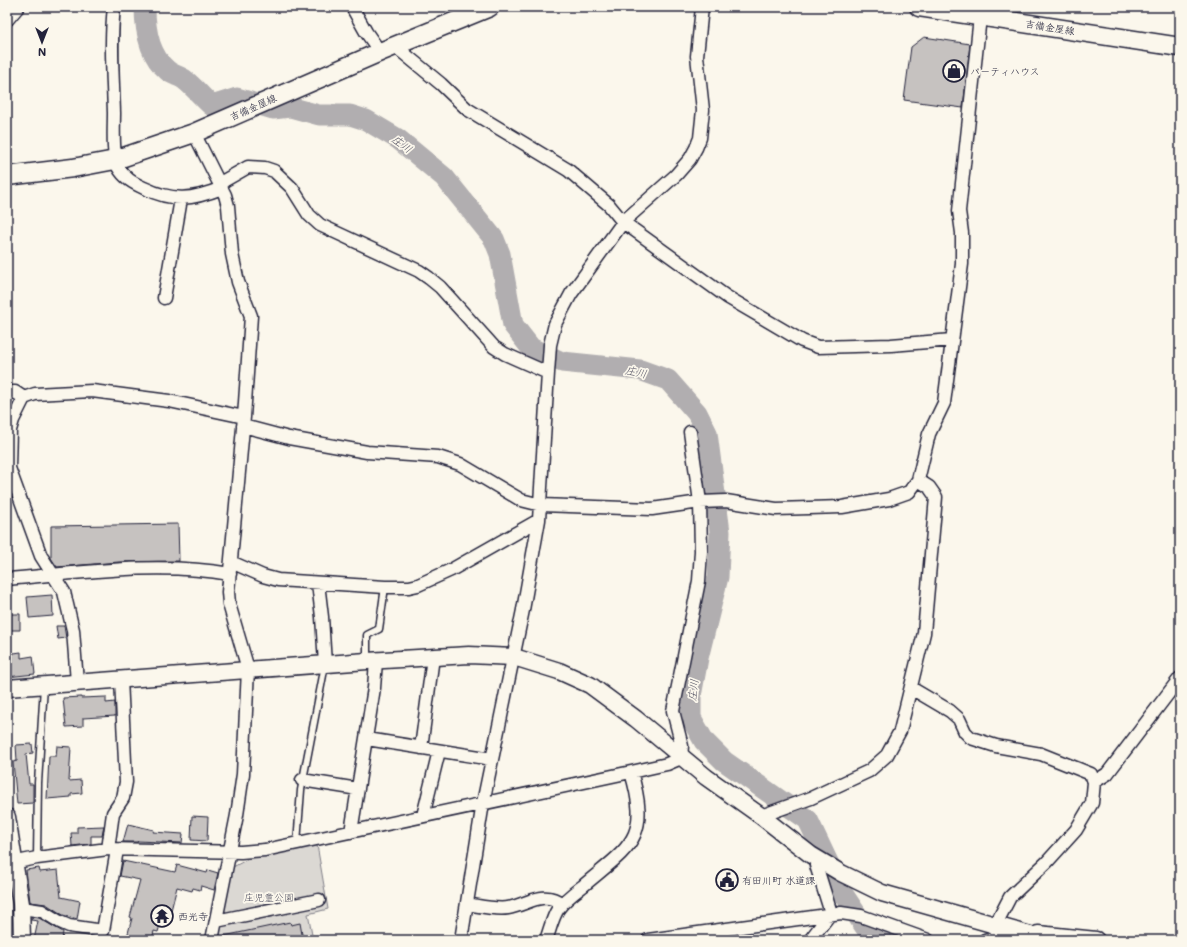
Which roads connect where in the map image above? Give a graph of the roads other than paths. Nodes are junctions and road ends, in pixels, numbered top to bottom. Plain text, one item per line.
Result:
1 (18, 7) edge
2 (114, 7) edge
3 (352, 7) edge
4 (490, 7) edge
5 (702, 7) edge
6 (920, 7) edge
7 (980, 17) junction
8 (7, 20) edge
9 (1180, 47) edge
10 (388, 49) junction
11 (194, 133) junction
12 (115, 160) junction
13 (7, 176) edge
14 (221, 186) junction
15 (181, 199) junction
16 (623, 222) junction
17 (164, 298) dead end
18 (952, 340) junction
19 (548, 373) junction
20 (7, 392) edge
21 (24, 398) junction
22 (244, 421) junction
23 (690, 432) dead end
24 (918, 480) junction
25 (700, 502) junction
26 (541, 505) junction
27 (539, 520) junction
28 (231, 562) junction
29 (230, 574) junction
30 (54, 575) junction
31 (7, 578) edge
32 (318, 583) junction
33 (385, 587) junction
34 (433, 657) junction
35 (514, 657) junction
36 (372, 661) junction
37 (325, 664) junction
38 (248, 669) junction
39 (1180, 678) edge
40 (120, 679) junction
41 (77, 682) junction
42 (44, 685) junction
43 (7, 688) edge
44 (911, 688) junction
45 (367, 739) junction
46 (421, 748) junction
47 (439, 751) junction
48 (680, 758) junction
49 (492, 759) junction
50 (631, 772) junction
51 (302, 780) junction
52 (1094, 782) junction
53 (358, 789) junction
54 (483, 803) junction
55 (423, 816) junction
56 (762, 816) junction
57 (7, 817) edge
58 (351, 832) junction
59 (297, 843) junction
60 (113, 849) junction
61 (231, 852) junction
62 (38, 858) junction
63 (817, 858) junction
64 (10, 863) edge
65 (319, 900) dead end
66 (467, 904) junction
67 (562, 904) junction
68 (22, 908) junction
69 (831, 913) junction
70 (216, 921) junction
71 (996, 924) junction
72 (1026, 933) junction
73 (22, 940) edge
74 (212, 940) edge
75 (461, 940) edge
76 (546, 940) edge
77 (648, 940) edge
78 (810, 940) edge
79 (928, 940) edge
80 (985, 940) edge
81 (1048, 940) edge
82 (1096, 940) edge

1 - 8 street
2 - 12 street
3 - 10 street
4 - 10 main road, 吉備金屋線
5 - 16 street
6 - 7 main road, 吉備金屋線
7 - 9 main road, 吉備金屋線
7 - 18 street
10 - 11 main road, 吉備金屋線
10 - 16 street
11 - 12 main road, 吉備金屋線
11 - 14 street
12 - 13 main road, 吉備金屋線
12 - 15 street
14 - 15 street
14 - 19 street
14 - 22 street
15 - 17 street
16 - 18 street
16 - 19 street
18 - 24 street
19 - 26 street
20 - 21 street
21 - 22 street
21 - 30 street
22 - 26 street
22 - 28 street
23 - 25 street
24 - 25 street
24 - 44 street
25 - 26 street
25 - 48 street
26 - 27 street
27 - 33 street
27 - 35 street
28 - 29 street
28 - 32 street
29 - 30 street
29 - 38 street
30 - 31 street
30 - 41 street
32 - 33 street
32 - 37 street
33 - 36 lane
34 - 35 street
34 - 36 street
34 - 46 street
35 - 48 street
35 - 49 street
36 - 37 street
36 - 45 street
37 - 38 street
37 - 51 lane
38 - 40 street
38 - 61 street
39 - 52 street
40 - 41 street
40 - 60 street
41 - 42 street
42 - 43 street
42 - 62 lane
44 - 52 street
44 - 56 street
45 - 46 street
45 - 53 street
46 - 47 street
47 - 49 street
47 - 55 street
48 - 50 street
48 - 56 street
49 - 54 street
50 - 54 street
50 - 67 street
51 - 53 street
51 - 59 lane
52 - 71 street
53 - 58 street
54 - 55 street
54 - 66 street
55 - 58 street
56 - 63 street
57 - 64 street
58 - 59 street
59 - 61 street
60 - 61 street
60 - 62 street
60 - 68 street
61 - 70 street
62 - 64 street
63 - 69 street
63 - 71 street
64 - 68 street
65 - 70 street
66 - 67 street
66 - 75 street
67 - 76 street
68 - 73 street
69 - 77 street
69 - 78 street
69 - 79 street
70 - 74 street
71 - 72 street
72 - 80 street
72 - 81 street
72 - 82 street

